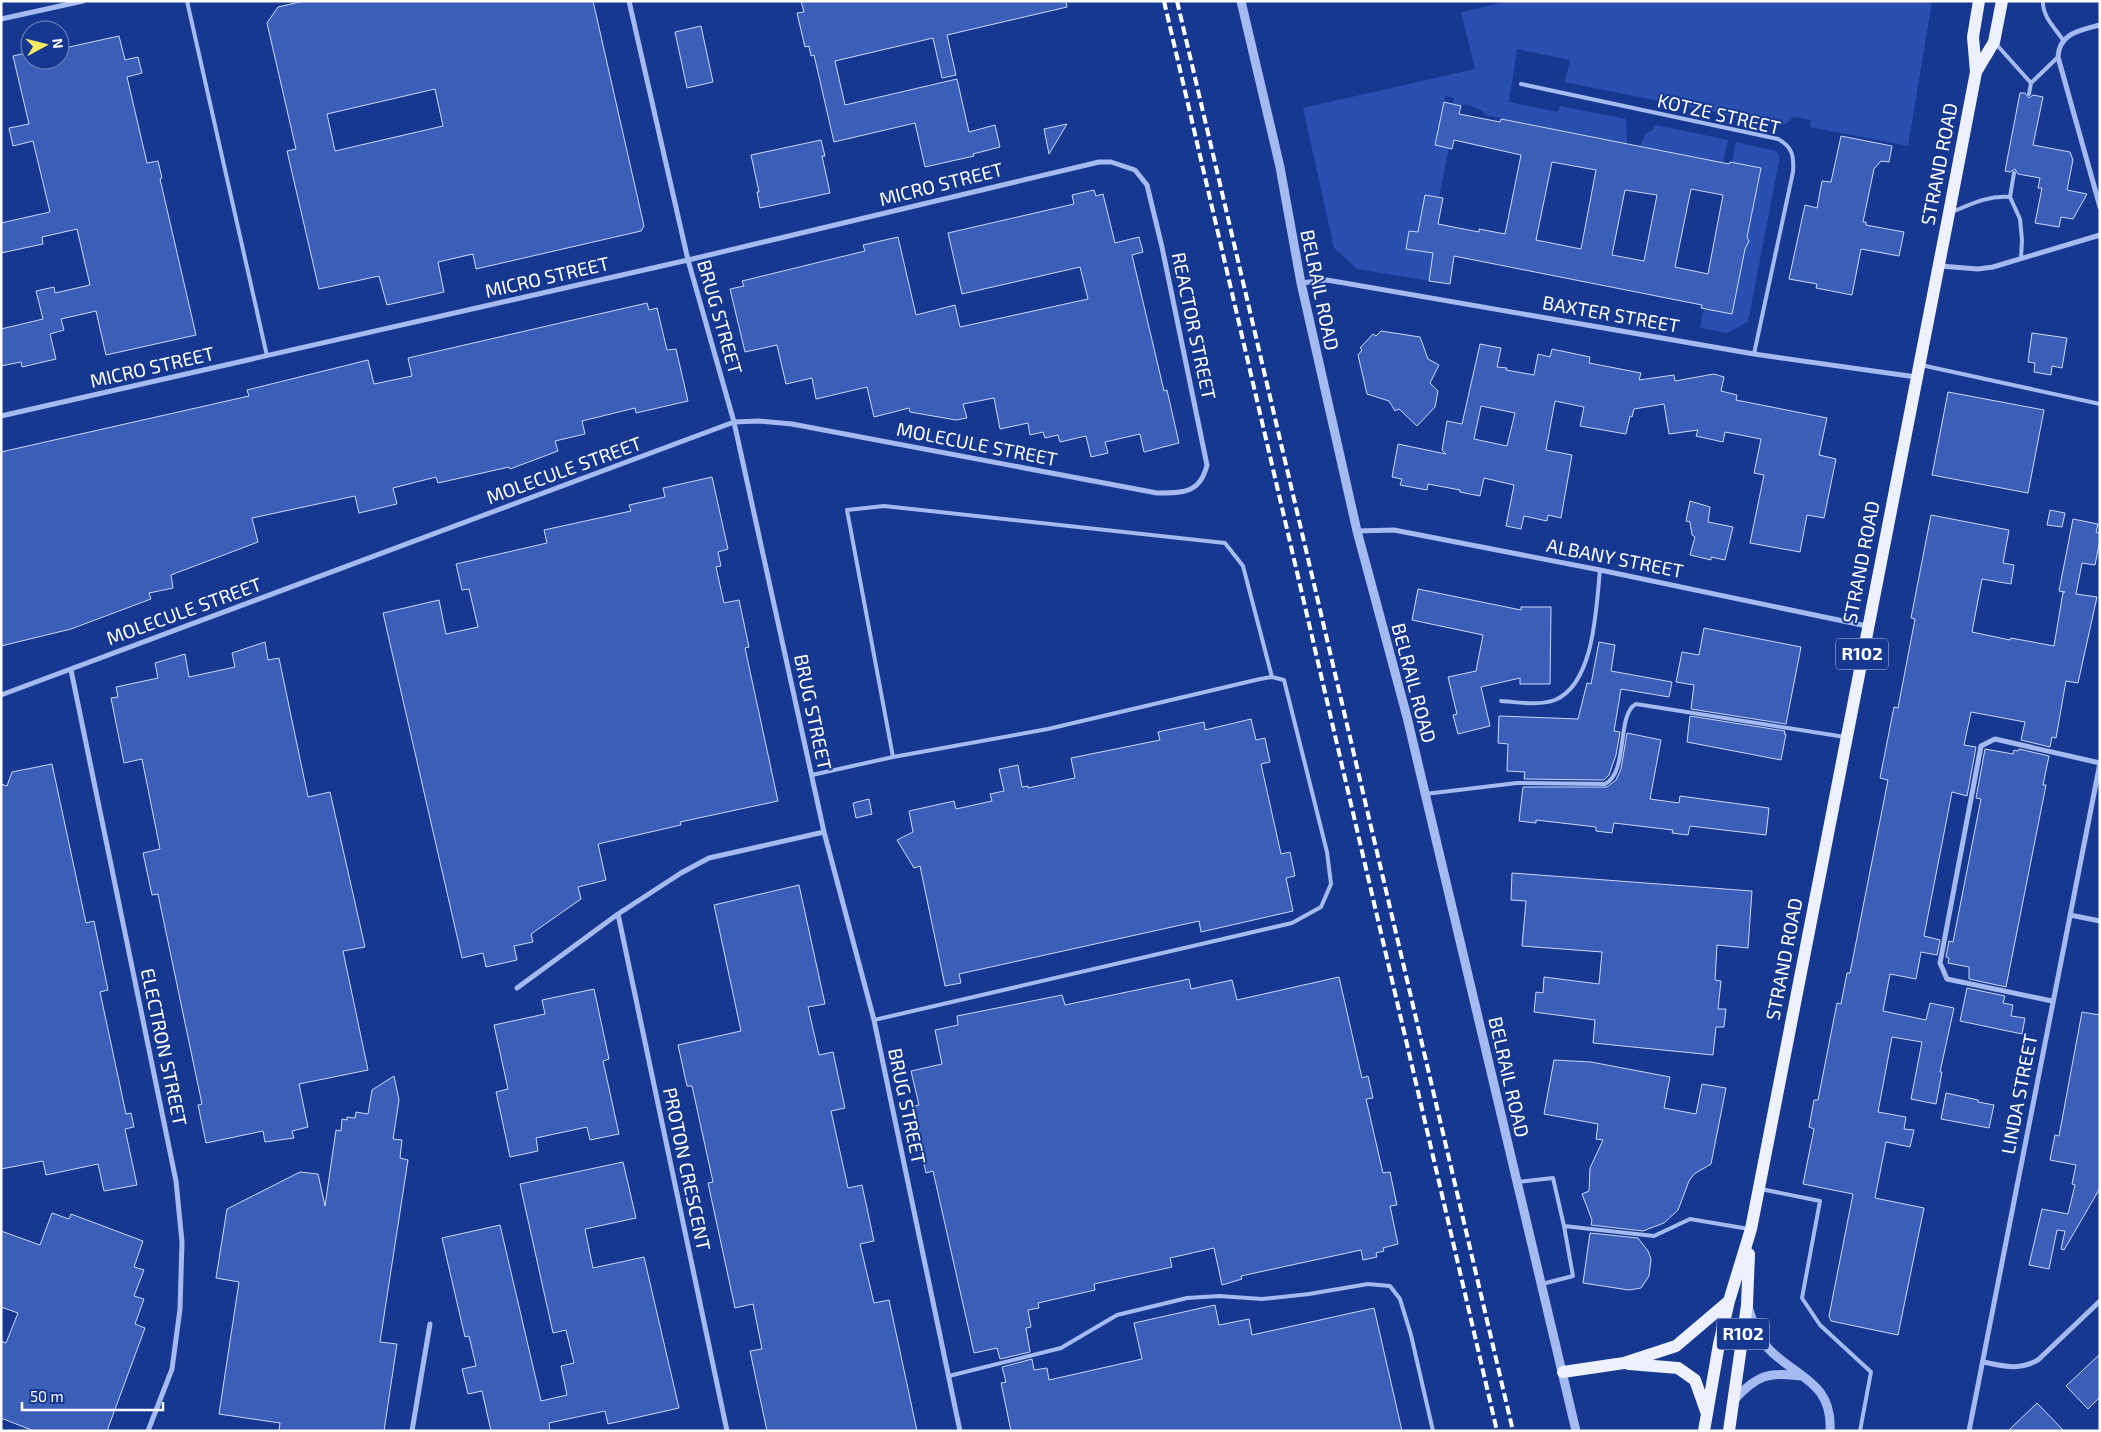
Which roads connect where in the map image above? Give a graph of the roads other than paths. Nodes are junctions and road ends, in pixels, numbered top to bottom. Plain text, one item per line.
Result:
1 (83, 1) edge
2 (188, 1) edge
3 (628, 1) edge
4 (1241, 1) edge
5 (1979, 1) edge
6 (2002, 1) edge
7 (2044, 1) edge
8 (1, 19) edge
9 (2100, 25) edge
10 (2063, 40) junction
11 (1994, 42) junction
12 (2058, 57) junction
13 (1976, 72) junction
14 (2031, 83) junction
15 (1521, 84) dead end
16 (2029, 94) dead end
17 (1099, 162) joint
18 (2014, 173) dead end
19 (2010, 197) junction
20 (2100, 207) edge
21 (1949, 213) junction
22 (2100, 235) edge
23 (2021, 258) junction
24 (688, 260) junction
25 (1938, 265) junction
26 (1301, 283) junction
27 (1754, 354) junction
28 (267, 356) junction
29 (1919, 364) junction
30 (1916, 377) junction
31 (2100, 404) edge
32 (1, 416) edge
33 (734, 422) junction
34 (1157, 493) joint
35 (1357, 531) junction
36 (1600, 570) junction
37 (1867, 626) junction
38 (71, 670) junction
39 (1272, 677) junction
40 (1, 695) edge
41 (1501, 701) dead end
42 (1845, 737) junction
43 (894, 757) junction
44 (2100, 763) edge
45 (812, 775) junction
46 (1426, 794) junction
47 (824, 832) junction
48 (618, 914) junction
49 (2070, 915) junction
50 (2100, 921) edge
51 (517, 988) dead end
52 (2052, 1001) junction
53 (874, 1020) junction
54 (1517, 1182) junction
55 (1759, 1188) junction
56 (1564, 1226) junction
57 (1750, 1233) junction
58 (1542, 1284) junction
59 (2100, 1301) edge
60 (1729, 1302) junction
61 (1747, 1304) junction
62 (430, 1324) dead end
63 (1983, 1362) junction
64 (1624, 1363) junction
65 (1563, 1372) junction
66 (949, 1376) junction
67 (1801, 1376) junction
68 (1734, 1400) junction
69 (1707, 1413) junction
70 (148, 1431) edge
71 (412, 1431) edge
72 (727, 1431) edge
73 (960, 1431) edge
74 (1433, 1431) edge
75 (1576, 1431) edge
76 (1704, 1431) edge
77 (1729, 1431) edge
78 (1830, 1431) edge
79 (1860, 1431) edge
80 (1969, 1431) edge

1 - 8 street
2 - 28 lane
3 - 24 street, BRUG STREET
4 - 26 street, BELRAIL ROAD
5 - 13 main road, STRAND ROAD / R102
6 - 11 main road, STRAND ROAD / R102
7 - 10 lane
9 - 10 street
10 - 12 street
11 - 13 main road, STRAND ROAD / R102
11 - 14 lane
12 - 14 lane
12 - 20 street
13 - 21 main road, STRAND ROAD / R102
14 - 16 lane
15 - 27 lane, KOTZE STREET
17 - 24 street, MICRO STREET
17 - 34 street, REACTOR STREET
18 - 19 lane
19 - 21 lane
19 - 23 lane
21 - 25 main road, STRAND ROAD / R102
22 - 23 street
23 - 25 street
24 - 28 street, MICRO STREET
24 - 33 street, BRUG STREET
25 - 29 main road, STRAND ROAD / R102
26 - 27 street, BAXTER STREET
26 - 35 street, BELRAIL ROAD
27 - 30 street, BAXTER STREET
28 - 32 street, MICRO STREET
29 - 30 main road, STRAND ROAD / R102
29 - 31 lane
30 - 37 main road, STRAND ROAD / R102
33 - 34 street, MOLECULE STREET
33 - 38 street, MOLECULE STREET
33 - 45 street, BRUG STREET
35 - 36 street, ALBANY STREET
35 - 46 street, BELRAIL ROAD
36 - 37 street, ALBANY STREET
36 - 41 lane
37 - 42 main road, STRAND ROAD / R102
38 - 40 street, MOLECULE STREET
38 - 70 street, ELECTRON STREET
39 - 43 lane
39 - 43 lane
39 - 53 lane
42 - 46 lane
42 - 55 main road, STRAND ROAD / R102
43 - 45 lane
44 - 49 street, LINDA STREET
44 - 52 street
45 - 47 street, BRUG STREET
46 - 54 street, BELRAIL ROAD
47 - 48 street
47 - 53 street, BRUG STREET
48 - 51 street
48 - 72 street, PROTON CRESCENT
49 - 50 street
49 - 52 street, LINDA STREET
52 - 63 street, LINDA STREET
53 - 66 street, BRUG STREET
54 - 56 lane
54 - 58 street, BELRAIL ROAD
55 - 57 main road, STRAND ROAD / R102
55 - 79 lane
56 - 57 lane
56 - 58 lane
57 - 60 main road, STRAND ROAD / R102
57 - 61 main road, STRAND ROAD / R102
58 - 65 street, BELRAIL ROAD
59 - 63 street
60 - 64 main road
60 - 69 main road, STRAND ROAD / R102
61 - 67 street
61 - 68 main road, STRAND ROAD / R102
62 - 71 street
63 - 80 street, LINDA STREET
64 - 65 main road
64 - 69 main road
65 - 75 street, BELRAIL ROAD
66 - 73 street, BRUG STREET
66 - 74 lane
67 - 68 street
67 - 78 street
68 - 77 main road, STRAND ROAD / R102
69 - 76 main road, STRAND ROAD / R102

